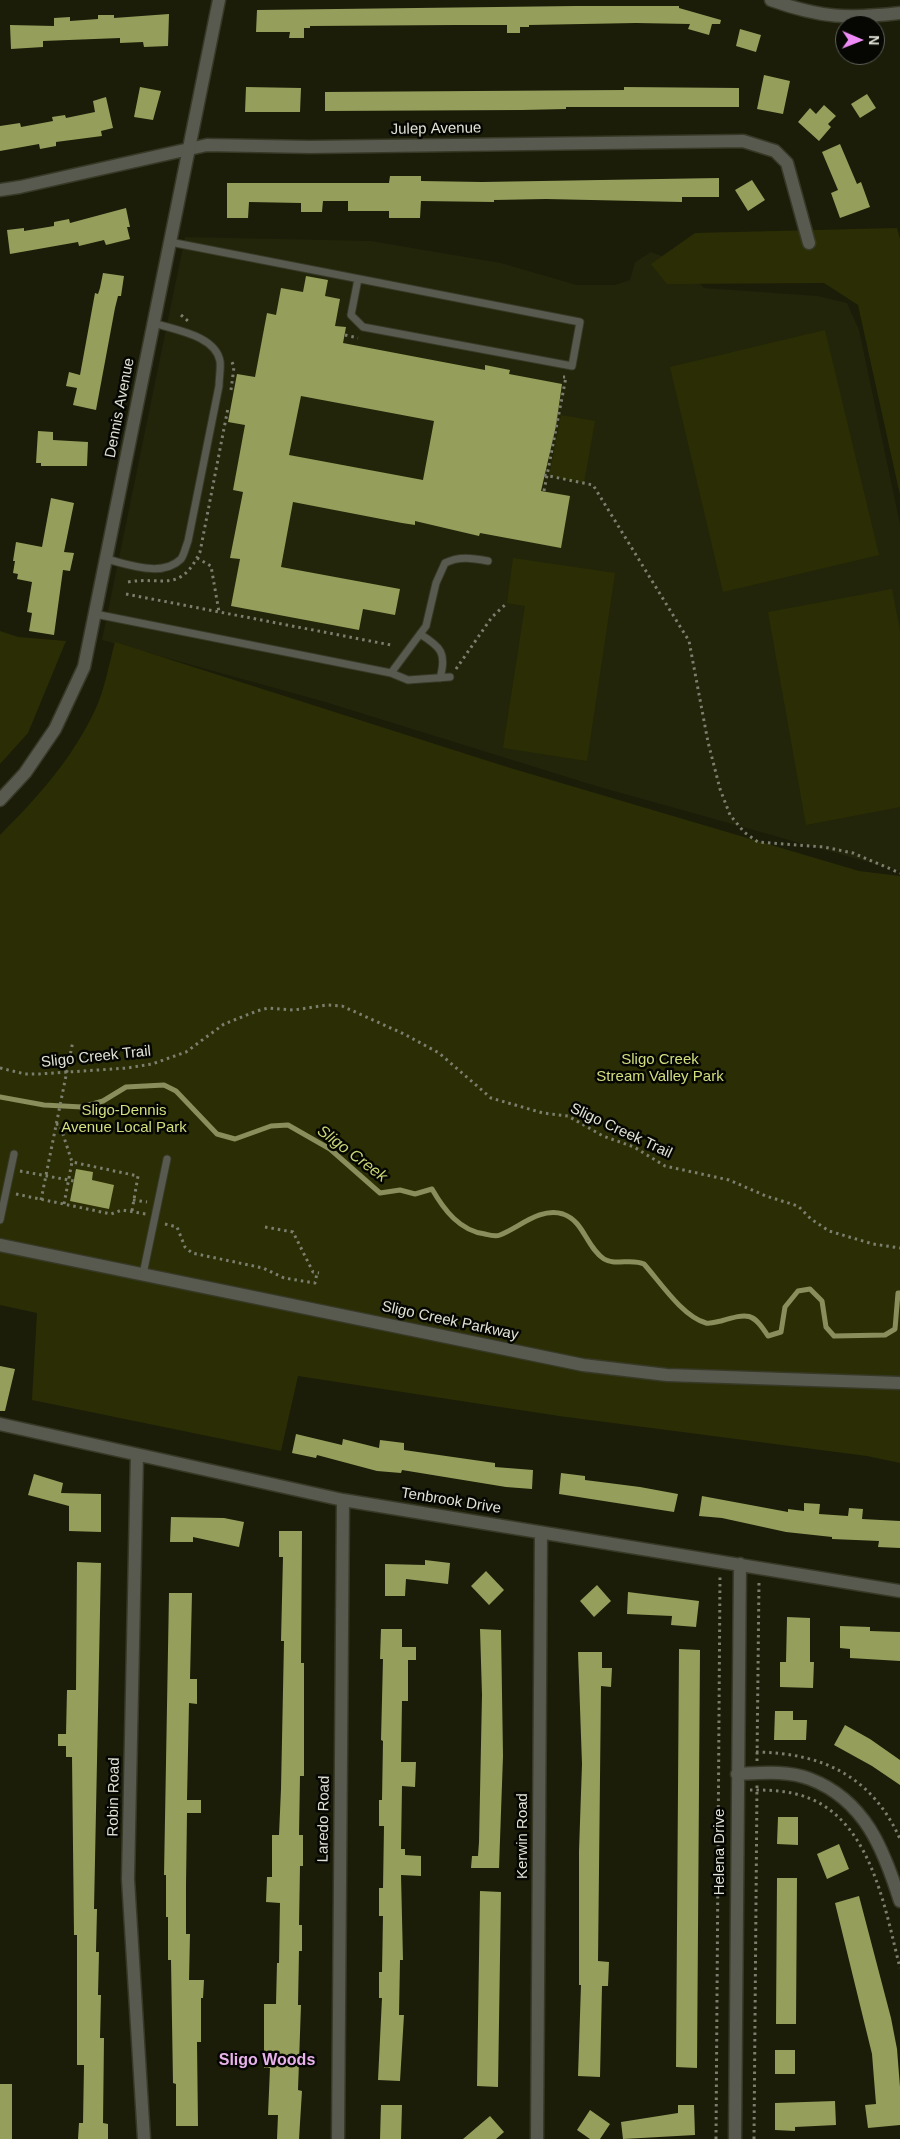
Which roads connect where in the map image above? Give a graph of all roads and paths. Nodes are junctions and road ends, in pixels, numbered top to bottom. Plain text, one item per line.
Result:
1 (219, 0) edge
2 (771, 0) edge
3 (900, 13) edge
4 (188, 150) junction
5 (0, 190) edge
6 (170, 242) junction
7 (809, 244) dead end
8 (358, 280) junction
9 (154, 323) junction
10 (344, 335) dead end
11 (364, 339) dead end
12 (557, 375) dead end
13 (546, 475) junction
14 (544, 492) dead end
15 (197, 558) dead end
16 (106, 559) junction
17 (488, 561) dead end
18 (126, 594) dead end
19 (506, 603) dead end
20 (219, 612) junction
21 (95, 614) junction
22 (420, 634) junction
23 (391, 645) dead end
24 (391, 673) junction
25 (450, 677) joint
26 (440, 678) junction
27 (0, 800) edge
28 (900, 873) edge
29 (73, 1042) dead end
30 (0, 1068) edge
31 (67, 1071) junction
32 (56, 1124) junction
33 (14, 1154) dead end
34 (167, 1159) dead end
35 (72, 1162) junction
36 (10, 1169) junction
37 (46, 1176) junction
38 (68, 1180) junction
39 (74, 1181) dead end
40 (6, 1192) junction
41 (41, 1200) junction
42 (64, 1204) junction
43 (132, 1211) junction
44 (154, 1219) junction
45 (0, 1220) edge
46 (265, 1227) dead end
47 (0, 1245) edge
48 (900, 1248) edge
49 (143, 1274) junction
50 (900, 1383) edge
51 (0, 1424) edge
52 (138, 1455) junction
53 (343, 1500) junction
54 (541, 1533) junction
55 (720, 1561) junction
56 (740, 1564) junction
57 (759, 1568) junction
58 (900, 1591) edge
59 (737, 1774) junction
60 (757, 1774) junction
61 (737, 1790) junction
62 (757, 1790) junction
63 (900, 1902) edge
64 (900, 1968) edge
65 (144, 2139) edge
66 (338, 2139) edge
67 (537, 2139) edge
68 (716, 2139) edge
69 (735, 2139) edge
70 (754, 2139) edge

1 - 4 street, Dennis Avenue
2 - 3 street
4 - 5 street, Julep Avenue
4 - 6 street, Dennis Avenue
4 - 7 street, Julep Avenue
6 - 8 lane
6 - 9 street, Dennis Avenue
8 - 8 lane
9 - 16 street, Dennis Avenue
9 - 16 lane
10 - 11 path
12 - 13 path
13 - 14 path
13 - 28 path
15 - 20 path
16 - 21 street, Dennis Avenue
17 - 22 lane
18 - 20 path
19 - 25 path
20 - 23 path
21 - 24 lane
21 - 27 street, Dennis Avenue
22 - 24 lane
22 - 26 lane
24 - 26 lane
25 - 26 lane
29 - 31 path
30 - 31 path, Sligo Creek Trail
31 - 32 path
31 - 48 path, Sligo Creek Trail
32 - 35 path
32 - 37 path
33 - 36 lane
34 - 44 lane
35 - 38 path
35 - 43 path
36 - 37 path
36 - 40 lane
37 - 38 path
37 - 41 path
38 - 39 path
38 - 42 path
40 - 41 path
40 - 45 lane
41 - 42 path
42 - 43 path
43 - 44 path
44 - 46 path
44 - 49 lane
47 - 49 street, Sligo Creek Parkway
49 - 50 street, Sligo Creek Parkway
51 - 52 street, Tenbrook Drive
52 - 53 street, Tenbrook Drive
52 - 65 street, Robin Road
53 - 54 street, Tenbrook Drive
53 - 66 street, Laredo Road
54 - 55 street, Tenbrook Drive
54 - 67 street, Kerwin Road
55 - 56 street, Tenbrook Drive
55 - 68 path
56 - 57 street, Tenbrook Drive
56 - 59 street, Helena Drive
57 - 58 street, Tenbrook Drive
57 - 60 path
59 - 60 street
59 - 61 street, Helena Drive
60 - 62 path
60 - 63 street
61 - 62 path
61 - 69 street, Helena Drive
62 - 64 path
62 - 70 path

